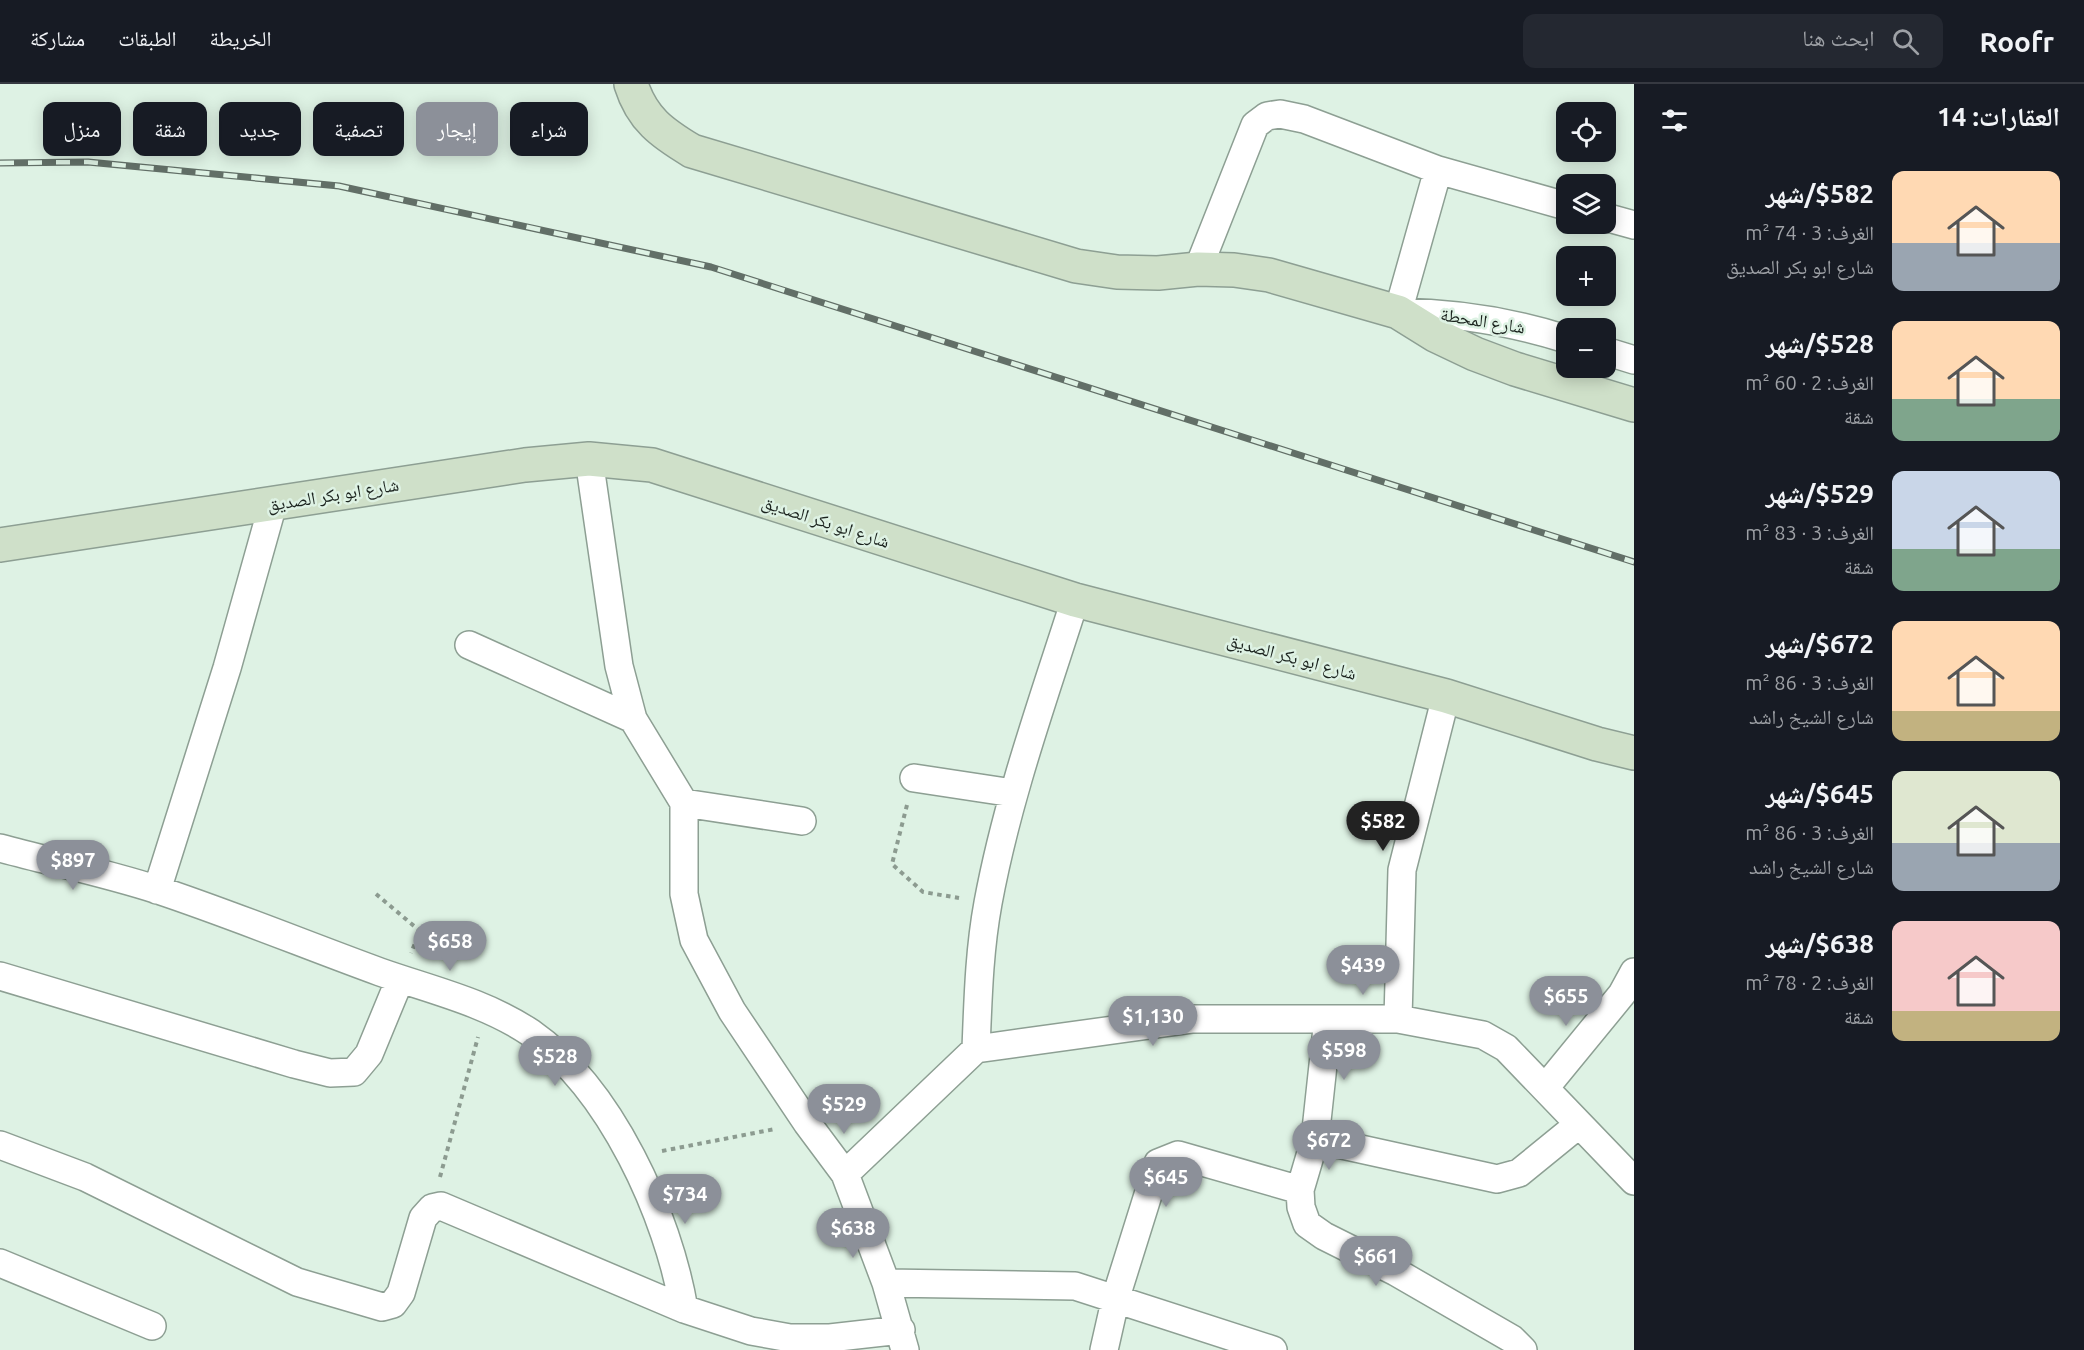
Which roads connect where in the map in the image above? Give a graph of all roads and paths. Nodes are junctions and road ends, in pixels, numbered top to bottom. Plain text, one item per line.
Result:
1 (631, 84) edge
2 (1437, 170) junction
3 (1556, 203) edge
4 (1616, 220) edge
5 (1634, 225) edge
6 (1198, 269) junction
7 (1398, 312) junction
8 (1556, 336) edge
9 (1616, 354) edge
10 (1634, 360) edge
11 (1634, 405) edge
12 (589, 459) junction
13 (273, 504) junction
14 (0, 545) edge
15 (1075, 600) junction
16 (469, 645) dead end
17 (1446, 696) junction
18 (633, 719) junction
19 (1634, 753) edge
20 (914, 778) joint
21 (1013, 793) junction
22 (684, 803) junction
23 (802, 821) dead end
24 (0, 848) edge
25 (157, 890) junction
26 (376, 894) dead end
27 (988, 903) junction
28 (0, 976) edge
29 (400, 979) junction
30 (1630, 992) edge
31 (486, 1008) junction
32 (1328, 1019) junction
33 (1398, 1019) junction
34 (976, 1049) junction
35 (1545, 1088) junction
36 (807, 1123) junction
37 (1578, 1125) junction
38 (1315, 1138) junction
39 (0, 1145) edge
40 (632, 1157) junction
41 (845, 1173) junction
42 (1634, 1181) edge
43 (1300, 1190) junction
44 (432, 1208) junction
45 (0, 1263) edge
46 (886, 1283) junction
47 (1116, 1297) junction
48 (684, 1309) junction
49 (152, 1326) dead end
50 (903, 1340) edge
51 (1104, 1350) edge
52 (1273, 1350) edge
53 (1523, 1350) edge

1 - 6 street
2 - 3 street
2 - 6 street
2 - 7 street
4 - 5 street
6 - 7 street
7 - 8 street, شارع المحطة
7 - 11 street
9 - 10 street
12 - 13 street, شارع ابو بكر الصديق
12 - 15 street, شارع ابو بكر الصديق
12 - 18 street
13 - 14 street, شارع ابو بكر الصديق
13 - 25 street
15 - 17 street, شارع ابو بكر الصديق
15 - 21 street
16 - 18 street
17 - 19 street, شارع ابو بكر الصديق
17 - 33 street
18 - 22 street
20 - 21 street
20 - 27 path
21 - 27 street
22 - 23 street
22 - 36 street
24 - 25 street
25 - 29 street
26 - 29 path
27 - 34 street
28 - 29 street
29 - 31 street
30 - 35 street
31 - 40 street
31 - 44 path
32 - 33 street
32 - 34 street
32 - 38 street
33 - 35 street
34 - 41 street
35 - 37 street
36 - 40 path
36 - 41 street
37 - 38 street
37 - 42 street
38 - 43 street
39 - 44 street
40 - 48 street
41 - 46 street
43 - 47 street
43 - 53 street
44 - 48 street
45 - 49 street
46 - 47 street
46 - 50 street
47 - 51 street
47 - 52 street
48 - 50 street

